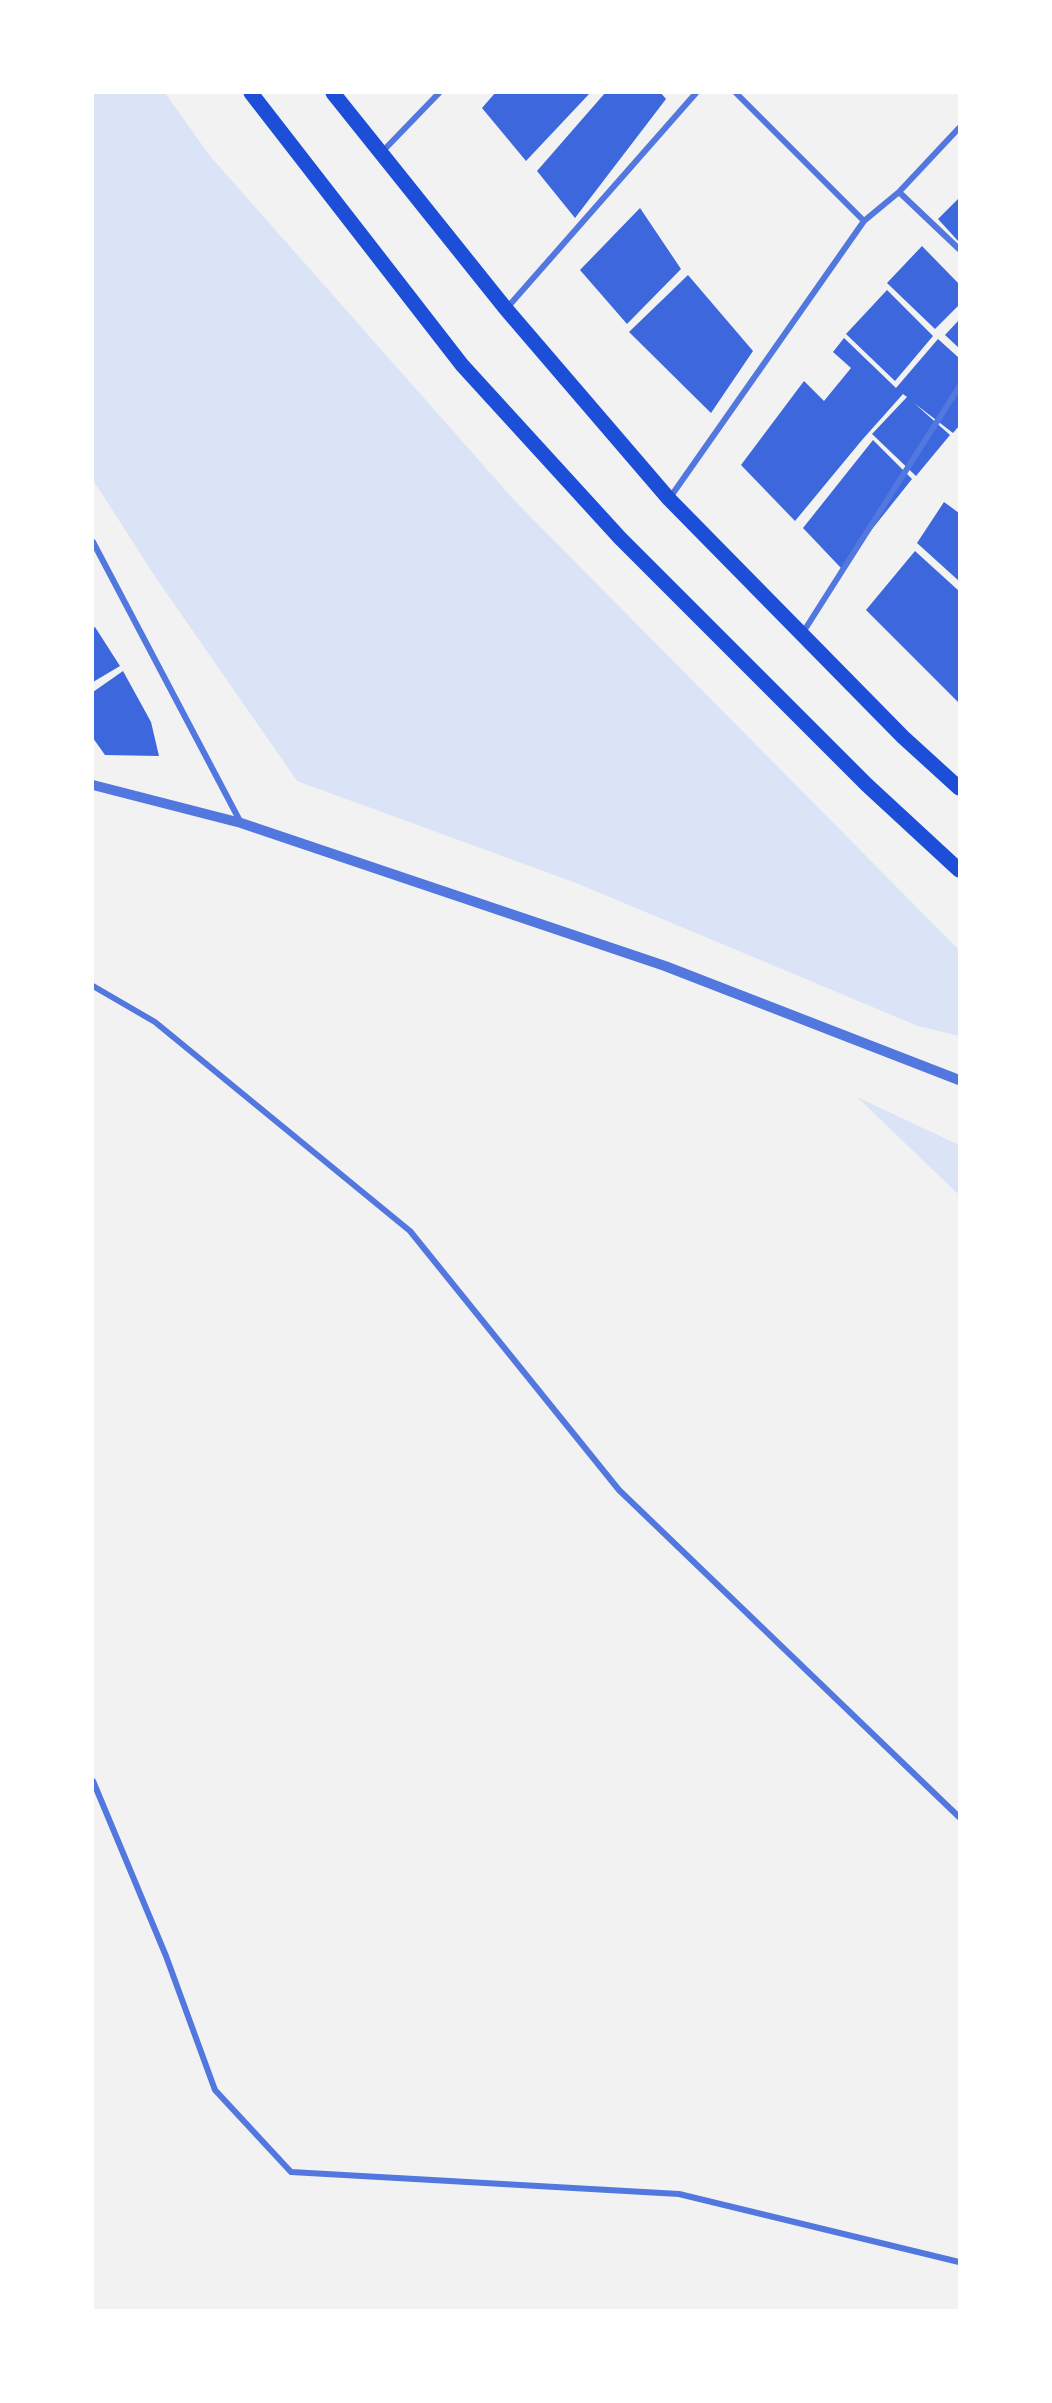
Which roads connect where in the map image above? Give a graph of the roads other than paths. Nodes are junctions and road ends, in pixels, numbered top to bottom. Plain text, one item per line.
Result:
1 (251, 93) edge
2 (333, 93) edge
3 (438, 93) edge
4 (696, 93) edge
5 (736, 93) edge
6 (959, 128) edge
7 (381, 153) junction
8 (899, 192) junction
9 (864, 221) junction
10 (959, 249) edge
11 (506, 309) junction
12 (959, 387) edge
13 (669, 499) junction
14 (93, 542) edge
15 (801, 634) junction
16 (93, 785) edge
17 (959, 788) edge
18 (241, 823) junction
19 (959, 870) edge
20 (93, 986) edge
21 (959, 1080) edge
22 (93, 1781) edge
23 (959, 1817) edge
24 (959, 2262) edge

1 - 19 main road
2 - 7 main road
3 - 7 street
4 - 11 street
5 - 9 street
6 - 8 street
7 - 11 main road
8 - 9 street
8 - 10 street
9 - 13 street
11 - 13 main road
12 - 15 street
13 - 15 main road
14 - 18 street
15 - 17 main road
16 - 18 street
18 - 21 street
20 - 23 street
22 - 24 street

